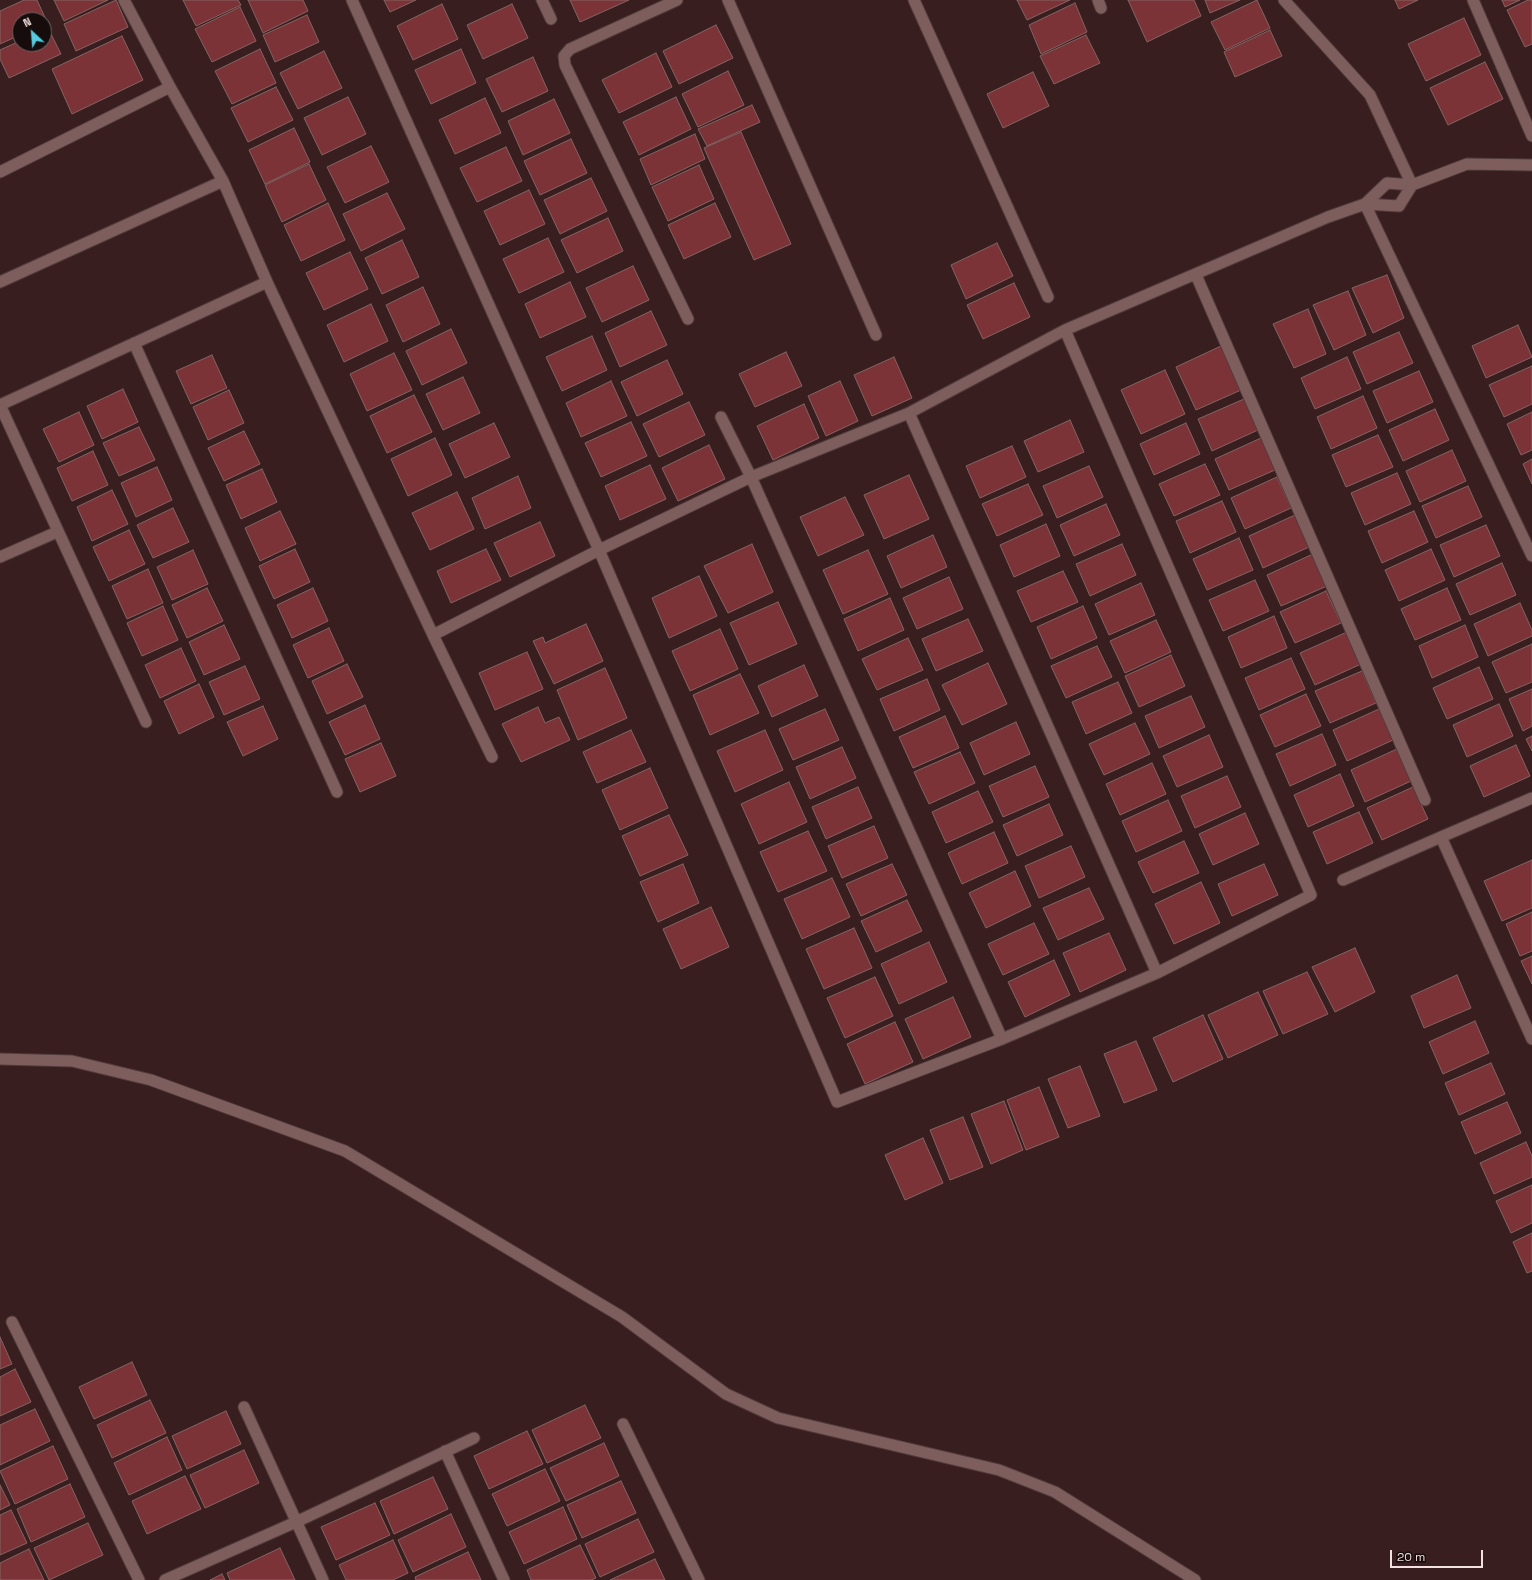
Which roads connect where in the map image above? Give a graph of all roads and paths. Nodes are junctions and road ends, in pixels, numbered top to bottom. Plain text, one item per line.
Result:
1 (124, 0) edge
2 (352, 0) edge
3 (542, 0) edge
4 (677, 0) edge
5 (728, 0) edge
6 (914, 0) edge
7 (1284, 0) edge
8 (1473, 0) edge
9 (551, 19) dead end
10 (170, 87) junction
11 (1532, 136) edge
12 (1532, 165) edge
13 (1, 169) edge
14 (223, 181) junction
15 (1412, 185) junction
16 (1365, 204) junction
17 (1196, 275) junction
18 (0, 282) edge
19 (267, 282) junction
20 (1048, 297) dead end
21 (688, 319) dead end
22 (1065, 330) junction
23 (876, 334) dead end
24 (134, 343) junction
25 (0, 405) edge
26 (909, 413) junction
27 (720, 417) dead end
28 (752, 477) junction
29 (57, 532) junction
30 (599, 550) junction
31 (1532, 556) edge
32 (0, 557) edge
33 (433, 635) junction
34 (146, 722) dead end
35 (492, 757) dead end
36 (337, 792) dead end
37 (1532, 798) edge
38 (1425, 800) dead end
39 (1441, 837) junction
40 (1343, 880) dead end
41 (1157, 973) junction
42 (1002, 1038) junction
43 (1532, 1039) edge
44 (0, 1059) edge
45 (12, 1322) dead end
46 (244, 1407) dead end
47 (623, 1424) dead end
48 (474, 1438) dead end
49 (445, 1451) junction
50 (296, 1522) junction
51 (138, 1580) edge
52 (165, 1580) edge
53 (322, 1580) edge
54 (504, 1580) edge
55 (699, 1580) edge
56 (1195, 1580) edge

1 - 10 street
2 - 30 street
3 - 9 street
4 - 21 street
5 - 23 street
6 - 20 street
7 - 15 street
8 - 11 street
10 - 13 street
10 - 14 street
12 - 15 street
14 - 18 street
14 - 19 street
15 - 16 street
15 - 16 street
16 - 17 street
16 - 31 street
17 - 22 street
17 - 38 street
19 - 24 street
19 - 33 street
22 - 26 street
22 - 41 street
24 - 25 street
24 - 36 street
25 - 29 street
26 - 28 street
26 - 41 street
27 - 28 street
28 - 30 street
28 - 42 street
29 - 32 street
29 - 34 street
30 - 33 street
30 - 42 street
33 - 35 street
37 - 39 street
39 - 40 street
39 - 43 street
41 - 42 street
44 - 56 street
45 - 51 street
46 - 50 street
47 - 55 street
48 - 49 street
49 - 50 street
49 - 54 street
50 - 52 street
50 - 53 street

